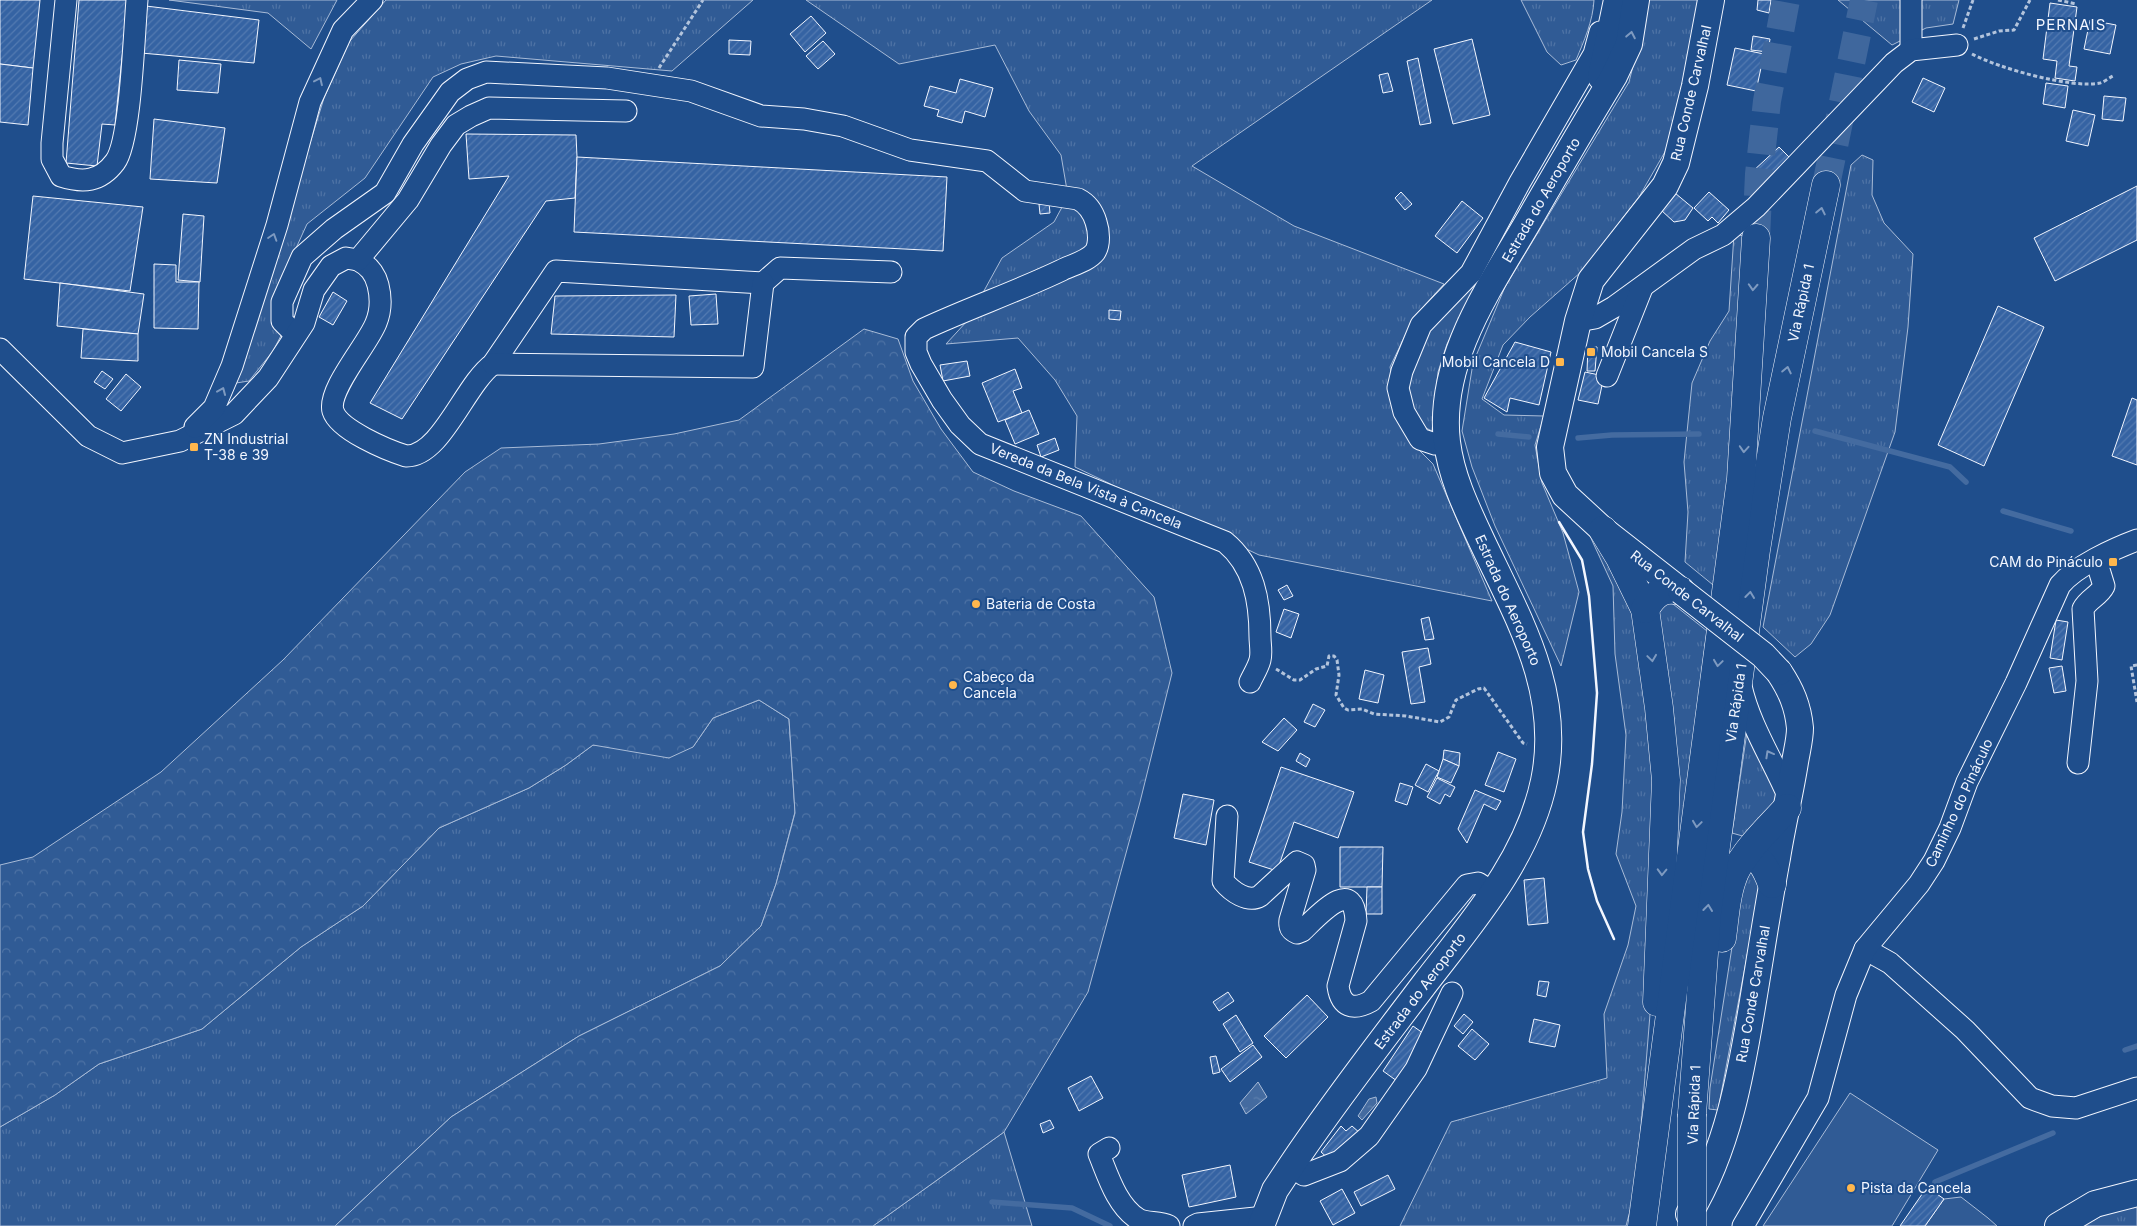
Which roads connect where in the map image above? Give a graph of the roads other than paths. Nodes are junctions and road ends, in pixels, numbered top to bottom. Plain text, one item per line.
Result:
1 (66, 0) edge
2 (137, 0) edge
3 (372, 0) edge
4 (1604, 0) edge
5 (1617, 0) edge
6 (1636, 0) edge
7 (1711, 0) edge
8 (1911, 0) edge
9 (1957, 45) road end
10 (1911, 50) junction
11 (1593, 110) junction
12 (626, 111) dead end
13 (1826, 185) tunnel mouth
14 (1756, 238) tunnel mouth
15 (358, 260) junction
16 (891, 272) dead end
17 (763, 283) junction
18 (1642, 288) junction
19 (1578, 321) junction
20 (295, 334) junction
21 (0, 350) edge
22 (493, 364) junction
23 (1607, 376) dead end
24 (180, 441) junction
25 (1447, 442) junction
26 (1603, 530) junction
27 (2137, 540) edge
28 (2096, 560) junction
29 (1681, 591) junction
30 (1645, 609) junction
31 (1740, 678) junction
32 (1250, 682) dead end
33 (2078, 763) dead end
34 (1788, 803) junction
35 (1227, 816) dead end
36 (1744, 859) junction
37 (1772, 884) junction
38 (1492, 892) junction
39 (1865, 949) junction
40 (1452, 993) dead end
41 (2137, 1088) edge
42 (1693, 1107) junction
43 (1656, 1125) junction
44 (1109, 1148) dead end
45 (1291, 1166) junction
46 (2137, 1193) edge
47 (1263, 1221) edge
48 (1642, 1224) edge
49 (1168, 1226) edge
50 (1194, 1226) edge
51 (1682, 1226) edge
52 (1692, 1226) edge
53 (1743, 1226) edge
54 (2058, 1226) edge

1 - 2 street
24 -> 3 street
4 - 25 street
5 - 11 main road, Estrada do Aeroporto
11 -> 6 main road, Estrada do Aeroporto
7 - 19 main road, Rua Conde Carvalhal
8 - 10 street
9 - 10 street
10 - 18 street
11 - 25 main road, Estrada do Aeroporto
12 - 15 street
31 -> 13 highway, Via Rápida 1
14 -> 43 highway, Via Rápida 1
15 - 20 street
15 - 22 street
16 - 17 street
17 - 22 street
17 - 22 street
18 - 19 street
18 - 23 street
19 - 26 main road, Rua Conde Carvalhal
20 - 24 street
20 - 32 street, Vereda da Bela Vista à Cancela
21 - 24 street
25 - 38 main road, Estrada do Aeroporto
26 - 29 main road, Rua Conde Carvalhal
26 - 30 highway
27 - 28 street, Caminho do Pináculo
28 - 33 street
28 - 39 street, Caminho do Pináculo
29 - 30 highway
29 - 34 main road, Rua Conde Carvalhal, bridge
30 -> 43 highway
34 -> 31 street
42 -> 31 highway, Via Rápida 1
34 - 36 highway
34 - 37 main road, Rua Conde Carvalhal
35 - 38 street
36 - 37 highway
36 - 42 highway
37 - 51 main road, Rua Conde Carvalhal
38 - 45 main road, Estrada do Aeroporto
39 - 41 street
39 - 53 street, Caminho do Pináculo
40 - 45 street
42 - 52 highway, Via Rápida 1, bridge
43 - 48 highway, Via Rápida 1
44 - 49 street
45 - 47 main road, Estrada do Aeroporto
46 - 54 main road
47 - 50 street

